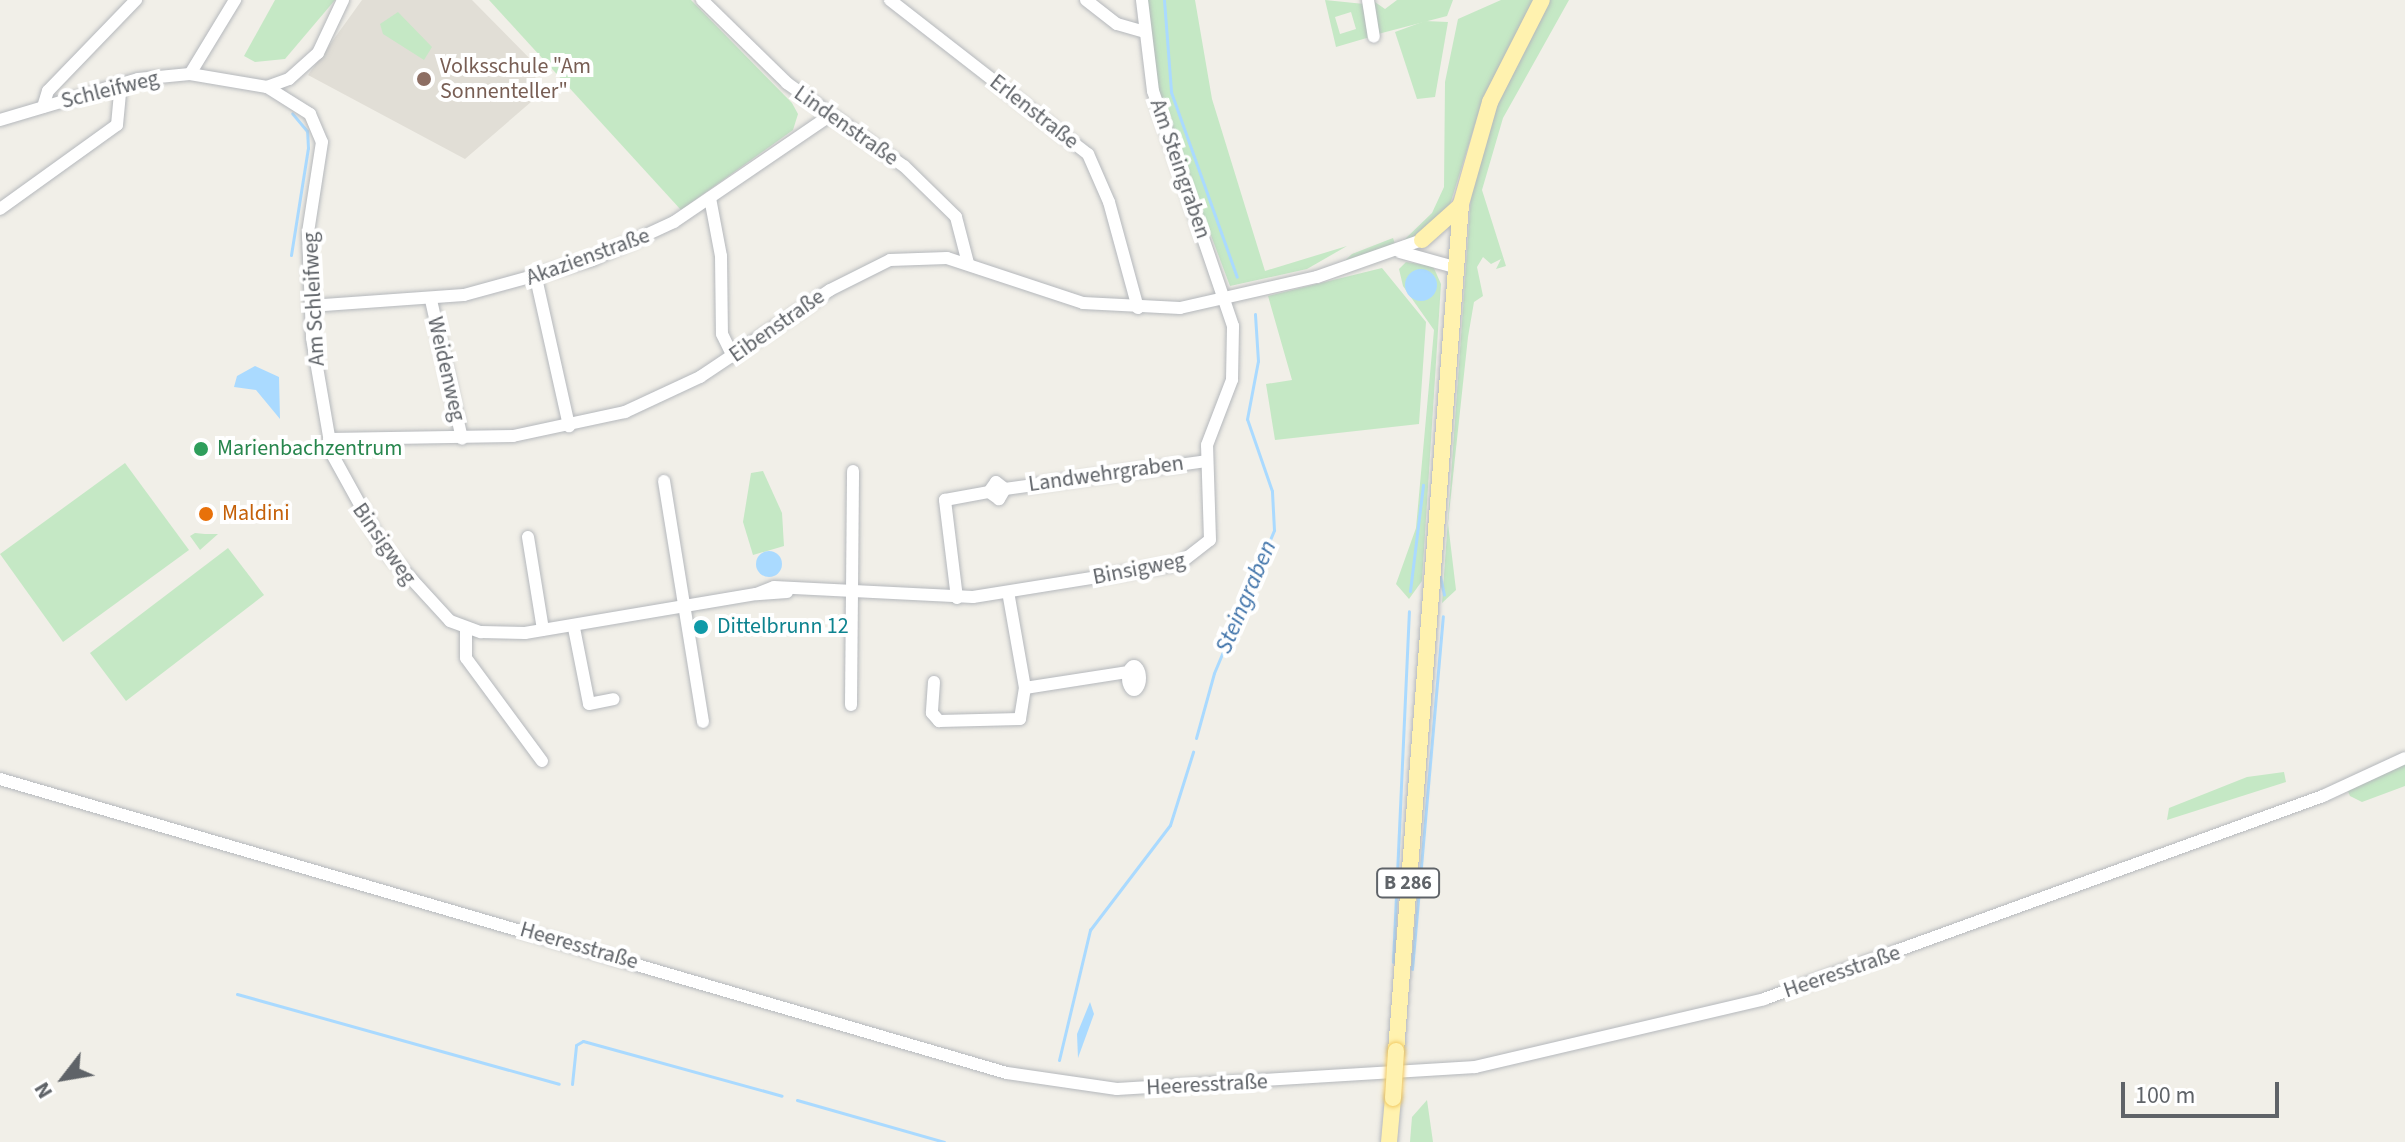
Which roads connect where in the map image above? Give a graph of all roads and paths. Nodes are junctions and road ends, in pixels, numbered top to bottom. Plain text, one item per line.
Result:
1 (136, 0) edge
2 (235, 0) edge
3 (343, 0) edge
4 (890, 0) edge
5 (1086, 0) edge
6 (1142, 0) edge
7 (1368, 0) edge
8 (1542, 0) edge
9 (709, 3) edge
10 (1145, 32) junction
11 (1374, 37) dead end
12 (190, 74) junction
13 (121, 83) junction
14 (267, 87) junction
15 (43, 107) junction
16 (310, 114) joint
17 (831, 115) junction
18 (0, 120) edge
19 (710, 198) junction
20 (1461, 204) junction
21 (0, 209) edge
22 (1422, 240) junction
23 (1456, 249) junction
24 (1400, 252) junction
25 (968, 263) junction
26 (1454, 267) junction
27 (536, 278) junction
28 (431, 300) junction
29 (1224, 300) junction
30 (310, 306) junction
31 (1138, 308) junction
32 (733, 357) junction
33 (569, 426) junction
34 (329, 439) junction
35 (462, 439) junction
36 (1206, 461) junction
37 (853, 471) dead end
38 (664, 481) dead end
39 (528, 537) dead end
40 (1008, 592) junction
41 (852, 593) junction
42 (957, 598) junction
43 (683, 605) junction
44 (574, 628) junction
45 (466, 629) junction
46 (543, 630) junction
47 (1127, 672) dead end
48 (934, 682) dead end
49 (1025, 688) junction
50 (614, 699) dead end
51 (851, 705) dead end
52 (703, 722) dead end
53 (2405, 758) edge
54 (542, 761) dead end
55 (0, 779) edge
56 (1389, 1142) edge

1 - 15 street
2 - 12 street
3 - 14 street
4 - 31 street, Erlenstraße
5 - 10 street
6 - 10 street, Am Steingraben
7 - 11 street
8 - 20 main road, B 286
9 - 17 street, Lindenstraße
10 - 29 street, Am Steingraben
12 - 13 street, Schleifweg
12 - 14 street, Schleifweg
13 - 15 street, Schleifweg
13 - 21 street
14 - 16 street, Schleifweg
15 - 18 street, Schleifweg
16 - 30 street, Am Schleifweg
17 - 19 street, Akazienstraße
17 - 25 street, Lindenstraße
19 - 27 street, Akazienstraße
19 - 32 street
20 - 22 main road
20 - 23 main road, B 286
22 - 23 main road
22 - 24 street
23 - 26 main road, B 286
24 - 26 street
24 - 29 street
25 - 31 street, Eibenstraße
25 - 32 street, Eibenstraße
26 - 56 main road, B 286, bridge
27 - 28 street, Akazienstraße
27 - 33 street
28 - 30 street, Akazienstraße
28 - 35 street, Weidenweg
29 - 31 street, Eibenstraße
29 - 36 street, Binsigweg
30 - 34 street, Am Schleifweg
32 - 33 street, Eibenstraße
33 - 35 street, Eibenstraße
34 - 35 street, Eibenstraße
34 - 45 street, Binsigweg
36 - 40 street, Binsigweg
36 - 42 street, Landwehrgraben
37 - 41 street
38 - 43 street
39 - 46 street
40 - 42 street, Binsigweg
40 - 49 street
41 - 42 street, Binsigweg
41 - 43 street, Binsigweg
41 - 51 street
43 - 44 street, Binsigweg
43 - 52 street
44 - 46 street, Binsigweg
44 - 50 street
45 - 46 street, Binsigweg
45 - 54 street
47 - 49 street
48 - 49 street
53 - 55 street, Heeresstraße

